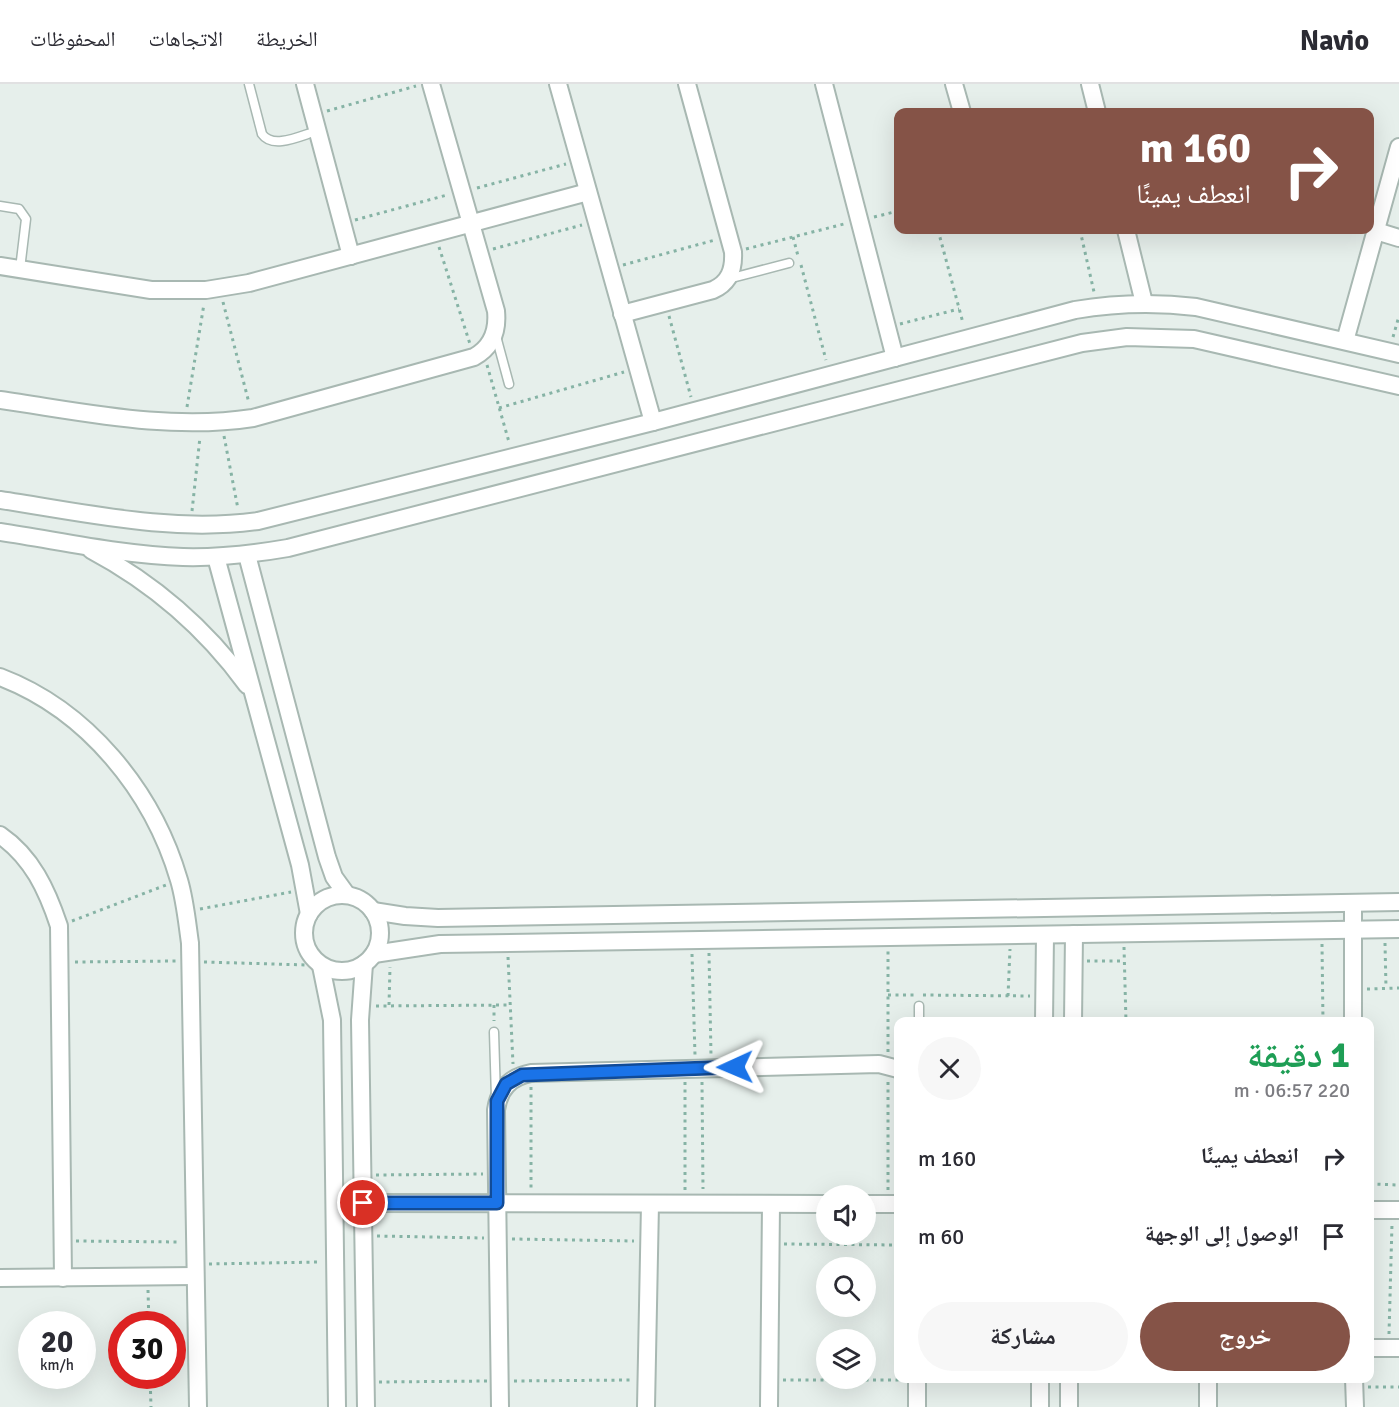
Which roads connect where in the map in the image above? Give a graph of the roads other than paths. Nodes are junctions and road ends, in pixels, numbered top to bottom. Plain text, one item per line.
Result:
1 (249, 84) edge
2 (305, 84) edge
3 (431, 84) edge
4 (558, 84) edge
5 (687, 84) edge
6 (824, 84) edge
7 (954, 84) edge
8 (1090, 84) edge
9 (961, 108) edge
10 (1096, 108) edge
11 (315, 123) junction
12 (1399, 147) edge
13 (588, 192) junction
14 (0, 206) edge
15 (471, 224) junction
16 (1376, 231) junction
17 (1127, 234) edge
18 (1399, 238) edge
19 (351, 256) junction
20 (789, 263) dead end
21 (0, 266) edge
22 (20, 269) junction
23 (727, 279) junction
24 (1144, 303) junction
25 (622, 314) junction
26 (495, 333) junction
27 (1345, 341) junction
28 (1394, 353) edge
29 (894, 358) junction
30 (509, 384) dead end
31 (1399, 386) edge
32 (0, 400) edge
33 (653, 422) junction
34 (0, 500) edge
35 (0, 532) edge
36 (80, 544) junction
37 (248, 555) junction
38 (216, 557) junction
39 (0, 677) edge
40 (254, 695) junction
41 (0, 835) edge
42 (347, 895) junction
43 (1399, 902) edge
44 (1353, 903) junction
45 (373, 911) junction
46 (309, 914) junction
47 (1353, 929) junction
48 (1392, 929) edge
49 (1045, 934) junction
50 (1074, 934) junction
51 (376, 956) junction
52 (321, 966) junction
53 (919, 1006) dead end
54 (919, 1017) edge
55 (1044, 1017) edge
56 (1073, 1017) edge
57 (1353, 1017) edge
58 (495, 1032) road end
59 (894, 1067) edge
60 (496, 1110) junction
61 (363, 1203) junction
62 (497, 1203) junction
63 (650, 1204) junction
64 (771, 1204) junction
65 (816, 1204) edge
66 (876, 1204) edge
67 (894, 1204) edge
68 (1374, 1210) edge
69 (1396, 1210) edge
70 (195, 1270) junction
71 (0, 1278) edge
72 (63, 1278) junction
73 (1374, 1348) edge
74 (1394, 1348) edge
75 (917, 1383) edge
76 (1040, 1383) edge
77 (1069, 1383) edge
78 (1208, 1383) edge
79 (1354, 1383) edge
80 (198, 1407) edge
81 (337, 1407) edge
82 (366, 1407) edge
83 (500, 1407) edge
84 (646, 1407) edge
85 (769, 1407) edge
86 (917, 1407) edge
87 (1040, 1407) edge
88 (1069, 1407) edge
89 (1208, 1407) edge
90 (1354, 1407) edge

1 - 11 lane
2 - 11 street
3 - 15 street
4 - 13 street
5 - 23 street
6 - 29 street
7 - 9 street
8 - 10 street
11 - 19 street
12 - 16 street
13 - 15 street
13 - 25 street
14 - 22 lane
15 - 19 street
15 - 26 street
16 - 18 street
16 - 27 street
17 - 24 street
19 - 22 street
20 - 23 lane
21 - 22 street
23 - 25 street
24 - 27 street
24 - 29 street
25 - 33 street
26 - 30 lane
26 - 32 street
27 - 28 street
29 - 33 street
31 - 37 street
33 - 34 street
35 - 36 street
36 - 38 street
36 - 40 street
37 - 38 street
37 - 42 street
38 - 40 street
39 - 70 street
40 - 46 street
41 - 72 street
42 - 45 street
42 - 46 street
43 - 44 street
44 - 45 street
44 - 47 street
45 - 51 street
46 - 52 street
47 - 48 street
47 - 50 street
47 - 57 street
49 - 50 street
49 - 51 street
49 - 55 street
50 - 56 street
51 - 52 street
51 - 61 street
52 - 81 street
53 - 54 lane
58 - 60 lane
59 - 60 street
60 - 62 street
61 - 62 street
61 - 82 street
62 - 63 street
62 - 83 street
63 - 64 street
63 - 84 street
64 - 65 street
64 - 85 street
66 - 67 street
68 - 69 street
70 - 72 street
70 - 80 street
71 - 72 street
73 - 74 street
75 - 86 street
76 - 87 street
77 - 88 street
78 - 89 street
79 - 90 street

